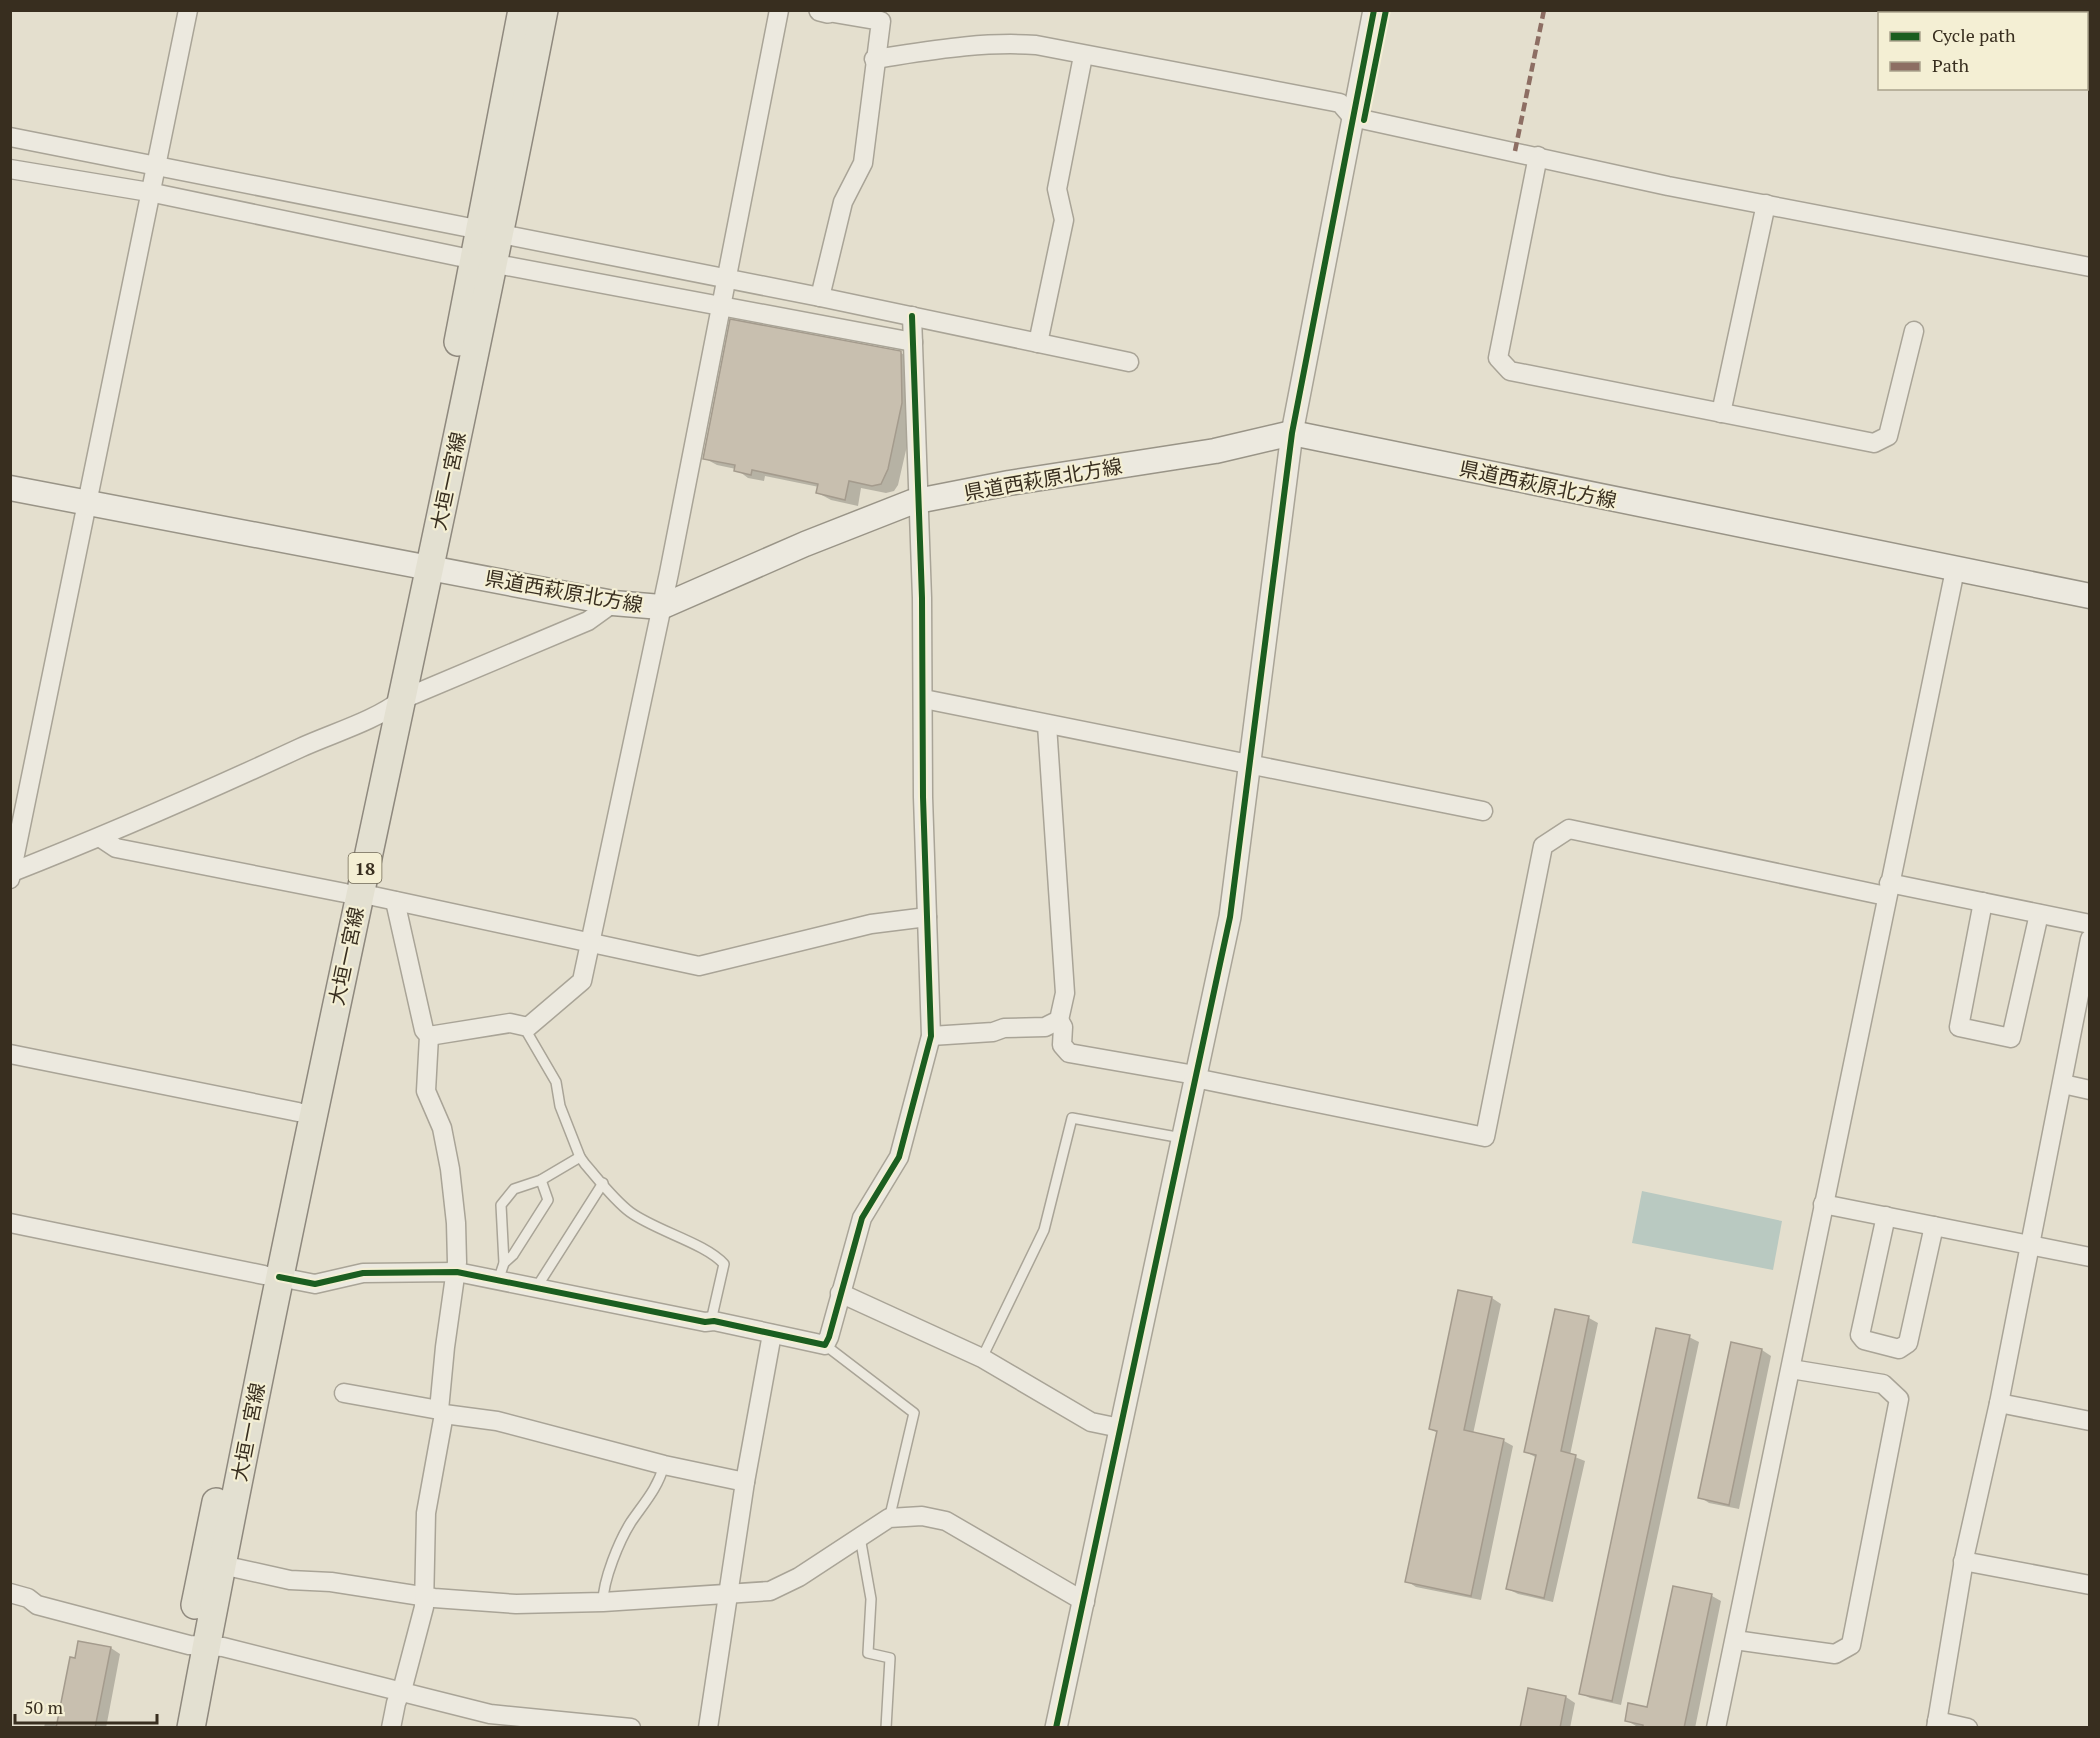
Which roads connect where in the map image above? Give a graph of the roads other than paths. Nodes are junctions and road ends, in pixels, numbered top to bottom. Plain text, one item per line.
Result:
1 (188, 10) edge
2 (522, 10) edge
3 (544, 10) edge
4 (779, 10) edge
5 (1374, 10) edge
6 (824, 11) edge
7 (1083, 56) junction
8 (874, 59) junction
9 (1352, 117) junction
10 (10, 136) edge
11 (1538, 156) junction
12 (155, 165) junction
13 (10, 169) edge
14 (149, 192) junction
15 (1766, 204) junction
16 (491, 232) junction
17 (484, 261) junction
18 (2090, 267) edge
19 (728, 279) junction
20 (820, 297) junction
21 (723, 305) junction
22 (912, 316) junction
23 (1914, 331) dead end
24 (913, 342) junction
25 (1038, 343) junction
26 (1130, 362) dead end
27 (1721, 413) junction
28 (1292, 433) junction
29 (10, 488) edge
30 (919, 500) junction
31 (86, 502) junction
32 (422, 565) junction
33 (1955, 570) junction
34 (2090, 596) edge
35 (613, 603) junction
36 (662, 608) junction
37 (924, 699) junction
38 (393, 707) junction
39 (1047, 725) junction
40 (1250, 764) junction
41 (1483, 811) dead end
42 (101, 838) junction
43 (11, 875) edge
44 (1888, 889) junction
45 (352, 893) junction
46 (395, 901) junction
47 (1983, 902) junction
48 (2039, 914) junction
49 (927, 917) junction
50 (2090, 924) edge
51 (2090, 939) edge
52 (590, 941) junction
53 (1059, 1020) junction
54 (528, 1027) junction
55 (429, 1036) junction
56 (931, 1036) junction
57 (10, 1054) edge
58 (1195, 1077) junction
59 (2063, 1084) junction
60 (2090, 1090) edge
61 (298, 1112) junction
62 (1182, 1138) junction
63 (580, 1157) junction
64 (541, 1180) junction
65 (603, 1183) junction
66 (1823, 1204) junction
67 (1886, 1216) junction
68 (10, 1223) edge
69 (1934, 1226) junction
70 (2031, 1245) junction
71 (2090, 1257) edge
72 (504, 1263) junction
73 (457, 1272) junction
74 (271, 1276) junction
75 (498, 1281) junction
76 (538, 1290) junction
77 (840, 1293) junction
78 (711, 1321) junction
79 (772, 1334) junction
80 (825, 1345) junction
81 (982, 1358) junction
82 (1791, 1369) junction
83 (344, 1393) dead end
84 (1999, 1403) junction
85 (441, 1412) junction
86 (2090, 1421) edge
87 (1120, 1428) junction
88 (664, 1466) junction
89 (745, 1482) junction
90 (893, 1517) junction
91 (860, 1537) junction
92 (1964, 1562) junction
93 (222, 1565) junction
94 (2090, 1585) edge
95 (729, 1592) junction
96 (10, 1593) edge
97 (423, 1597) junction
98 (603, 1602) junction
99 (1084, 1602) junction
100 (1735, 1640) junction
101 (197, 1645) junction
102 (400, 1692) junction
103 (1936, 1724) edge
104 (173, 1728) edge
105 (191, 1728) edge
106 (391, 1728) edge
107 (631, 1728) edge
108 (708, 1728) edge
109 (886, 1728) edge
110 (1056, 1728) edge
111 (1716, 1728) edge
112 (1968, 1728) edge

1 - 12 street
2 - 16 main road, 大垣一宮線 / 18
3 - 16 main road, 大垣一宮線 / 18
4 - 19 street
5 - 9 street
6 - 8 street
7 - 8 street
7 - 9 street
7 - 25 street
8 - 20 street
9 - 11 street
9 - 28 street
10 - 12 street
11 - 15 street
11 - 27 street
12 - 14 street
12 - 16 street
13 - 14 street
14 - 17 street
14 - 31 street
15 - 18 street
15 - 27 street
16 - 17 main road, 大垣一宮線 / 18
16 - 19 street
17 - 21 street
17 - 32 main road, 大垣一宮線 / 18
19 - 20 street
19 - 21 street
20 - 22 street
21 - 24 street
21 - 36 street
22 - 24 street
22 - 25 street
23 - 27 street
24 - 30 street
25 - 26 street
28 - 30 main road, 県道西萩原北方線
28 - 33 main road, 県道西萩原北方線
28 - 40 street
29 - 31 main road, 県道西萩原北方線
30 - 36 main road, 県道西萩原北方線
30 - 37 street
31 - 32 main road, 県道西萩原北方線
31 - 43 street
32 - 35 main road, 県道西萩原北方線
32 - 38 main road, 大垣一宮線 / 18
33 - 34 main road, 県道西萩原北方線
33 - 44 street
35 - 36 main road, 県道西萩原北方線
35 - 38 street
36 - 52 street
37 - 39 street
37 - 49 street
38 - 42 street
38 - 45 main road, 大垣一宮線 / 18
39 - 40 street
39 - 53 street
40 - 41 street
40 - 58 street
42 - 43 street
42 - 45 street
44 - 47 street
44 - 58 street
44 - 66 street
45 - 46 street
45 - 61 main road, 大垣一宮線 / 18
45 - 74 main road, 大垣一宮線 / 18
46 - 52 street
46 - 55 street
47 - 48 street
47 - 48 street
48 - 50 street
49 - 52 street
49 - 56 street
51 - 59 street
52 - 54 street
53 - 56 street
53 - 58 street
54 - 55 street
54 - 63 lane
55 - 73 street
56 - 77 street
57 - 61 street
58 - 62 street
59 - 60 street
59 - 70 street
61 - 74 main road, 大垣一宮線 / 18
62 - 81 lane
62 - 87 street
63 - 64 lane
63 - 65 lane
64 - 72 lane
64 - 72 lane
65 - 76 lane
65 - 78 lane
66 - 67 street
66 - 82 street
67 - 69 street
67 - 69 street
68 - 74 street
69 - 70 street
70 - 71 street
70 - 84 street
72 - 75 lane
73 - 74 street
73 - 75 street
73 - 85 street
74 - 93 main road, 大垣一宮線 / 18
74 - 101 main road, 大垣一宮線 / 18
75 - 76 street
76 - 78 street
77 - 80 street
77 - 81 street
78 - 79 street
79 - 80 street
79 - 89 street
80 - 90 lane
81 - 87 street
82 - 100 street
82 - 100 street
83 - 85 street
84 - 86 street
84 - 92 street
85 - 88 street
85 - 97 street
87 - 99 street
88 - 89 street
88 - 98 lane
89 - 95 street
90 - 91 street
90 - 99 street
91 - 95 street
91 - 109 lane
92 - 94 street
92 - 103 street
93 - 97 street
93 - 101 main road, 大垣一宮線 / 18
95 - 98 street
95 - 108 street
96 - 101 street
97 - 98 street
97 - 102 street
99 - 110 street
100 - 111 street
101 - 102 street
101 - 104 main road, 大垣一宮線 / 18
101 - 105 main road, 大垣一宮線 / 18
102 - 106 street
102 - 107 street
103 - 112 street

